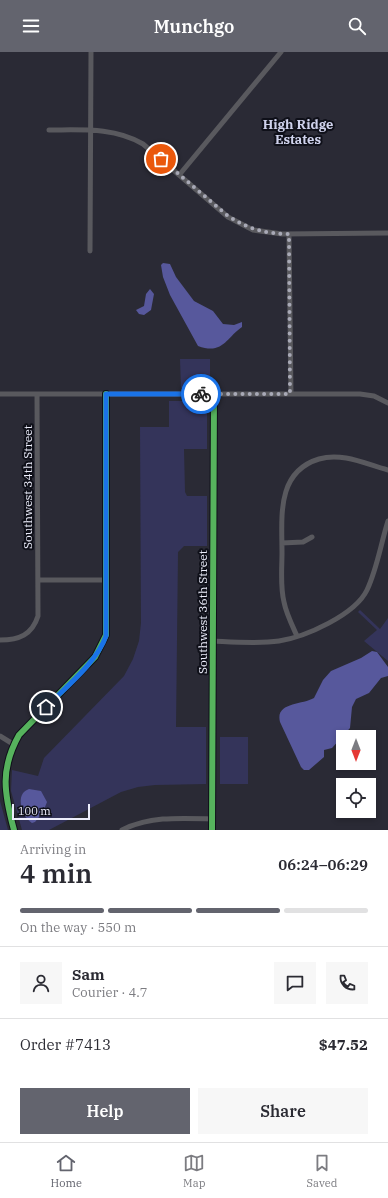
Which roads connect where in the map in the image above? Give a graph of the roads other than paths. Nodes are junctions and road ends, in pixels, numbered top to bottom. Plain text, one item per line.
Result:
1 (91, 52) edge
2 (281, 52) edge
3 (49, 130) dead end
4 (90, 130) junction
5 (180, 174) junction
6 (388, 233) edge
7 (289, 234) junction
8 (90, 251) dead end
9 (0, 394) edge
10 (37, 394) junction
11 (106, 394) junction
12 (214, 394) junction
13 (290, 394) junction
14 (388, 403) edge
15 (388, 470) edge
16 (388, 521) edge
17 (312, 537) dead end
18 (382, 542) junction
19 (282, 543) junction
20 (388, 544) edge
21 (38, 580) junction
22 (107, 580) junction
23 (297, 636) junction
24 (0, 640) edge
25 (212, 641) junction
26 (0, 736) edge
27 (13, 744) junction
28 (212, 819) junction
29 (14, 830) edge
30 (122, 830) edge
31 (212, 830) edge

1 - 4 street
2 - 5 street
3 - 4 street
4 - 5 street
4 - 8 street
5 - 7 street
6 - 7 street
7 - 13 street
9 - 10 street
10 - 11 street
10 - 21 street, Southwest 34th Street
11 - 12 street
11 - 22 street
12 - 13 street
12 - 25 street, Southwest 36th Street
13 - 14 street
15 - 19 street
16 - 18 street
17 - 19 street
18 - 20 street
18 - 23 street
19 - 23 street
21 - 22 street
21 - 24 street, Southwest 34th Street
22 - 27 street
23 - 25 street
25 - 28 street, Southwest 36th Street
26 - 27 street
27 - 29 street
28 - 30 street
28 - 31 street, Southwest 36th Street

